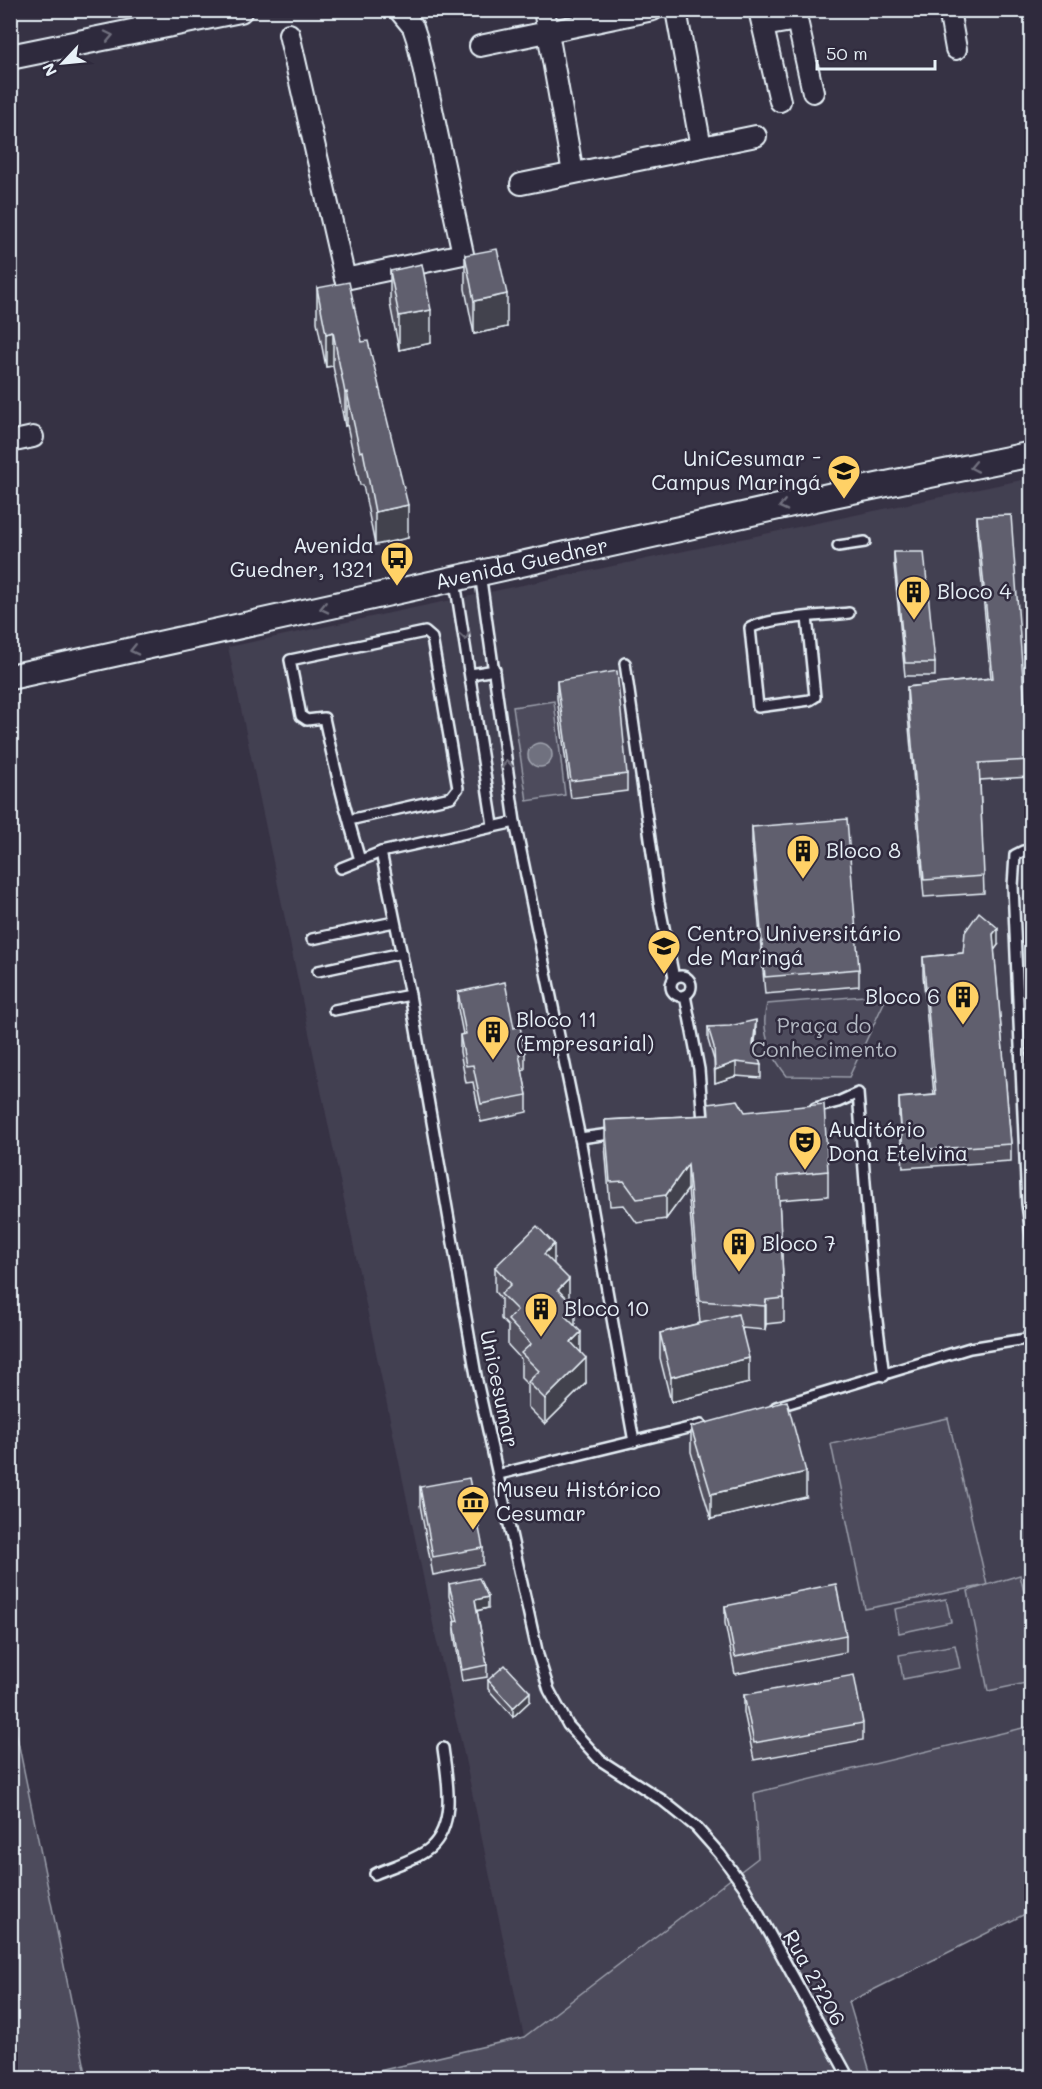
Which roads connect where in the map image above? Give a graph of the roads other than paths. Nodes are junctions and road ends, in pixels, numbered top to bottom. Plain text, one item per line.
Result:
1 (240, 10) edge
2 (399, 10) edge
3 (653, 10) edge
4 (676, 10) edge
5 (949, 10) edge
6 (761, 18) edge
7 (144, 19) edge
8 (556, 19) edge
9 (289, 34) dead end
10 (480, 46) dead end
11 (956, 49) dead end
12 (10, 57) edge
13 (813, 92) dead end
14 (780, 101) dead end
15 (756, 136) dead end
16 (701, 147) junction
17 (573, 173) junction
18 (521, 184) dead end
19 (33, 437) dead end
20 (10, 442) edge
21 (1032, 454) edge
22 (865, 542) dead end
23 (838, 546) dead end
24 (480, 573) junction
25 (454, 578) junction
26 (849, 613) dead end
27 (807, 617) junction
28 (625, 663) dead end
29 (495, 670) junction
30 (471, 674) junction
31 (10, 677) edge
32 (348, 820) junction
33 (515, 822) junction
34 (493, 825) junction
35 (1032, 850) edge
36 (381, 852) junction
37 (360, 860) junction
38 (340, 868) dead end
39 (394, 922) junction
40 (312, 939) dead end
41 (402, 953) junction
42 (318, 971) dead end
43 (674, 978) junction
44 (410, 995) junction
45 (685, 995) junction
46 (334, 1010) dead end
47 (808, 1109) edge
48 (714, 1121) edge
49 (703, 1122) junction
50 (692, 1123) edge
51 (625, 1132) edge
52 (580, 1138) junction
53 (1032, 1242) edge
54 (1032, 1338) edge
55 (884, 1376) junction
56 (760, 1411) edge
57 (714, 1422) edge
58 (634, 1442) junction
59 (500, 1474) junction
60 (443, 1748) dead end
61 (375, 1874) dead end
62 (747, 1890) joint
63 (849, 2079) edge

1 - 7 street
2 - 9 street
3 - 8 street
4 - 16 street
5 - 11 street
6 - 13 street
6 - 14 street
12 -> 7 street
8 - 10 street
8 - 17 street
15 - 16 street
16 - 17 street
17 - 18 street
19 - 20 street
21 -> 24 street, Avenida Guedner
22 - 23 lane
24 - 25 street, Avenida Guedner
24 - 29 lane
25 -> 30 lane
25 -> 31 street, Avenida Guedner
26 - 27 lane
27 - 27 lane
28 - 43 lane
29 - 30 lane
33 -> 29 lane
30 - 34 lane
32 - 32 lane
32 - 37 lane
33 - 34 lane
33 - 52 lane
34 - 36 lane
35 - 53 lane
36 - 37 lane
36 - 39 lane, Unicesumar
37 - 38 lane
39 - 40 lane
39 - 41 lane, Unicesumar
41 - 42 lane
41 - 44 lane, Unicesumar
43 - 45 lane
43 - 45 lane
44 - 46 lane
44 - 59 lane, Unicesumar
45 - 49 lane
47 - 55 lane
48 - 49 lane
49 - 50 lane
51 - 52 lane
52 - 58 lane
54 - 55 lane
55 - 56 lane
57 - 58 lane
58 - 59 lane
59 - 62 lane, Unicesumar
60 - 61 lane
62 - 63 lane, Rua 27206

